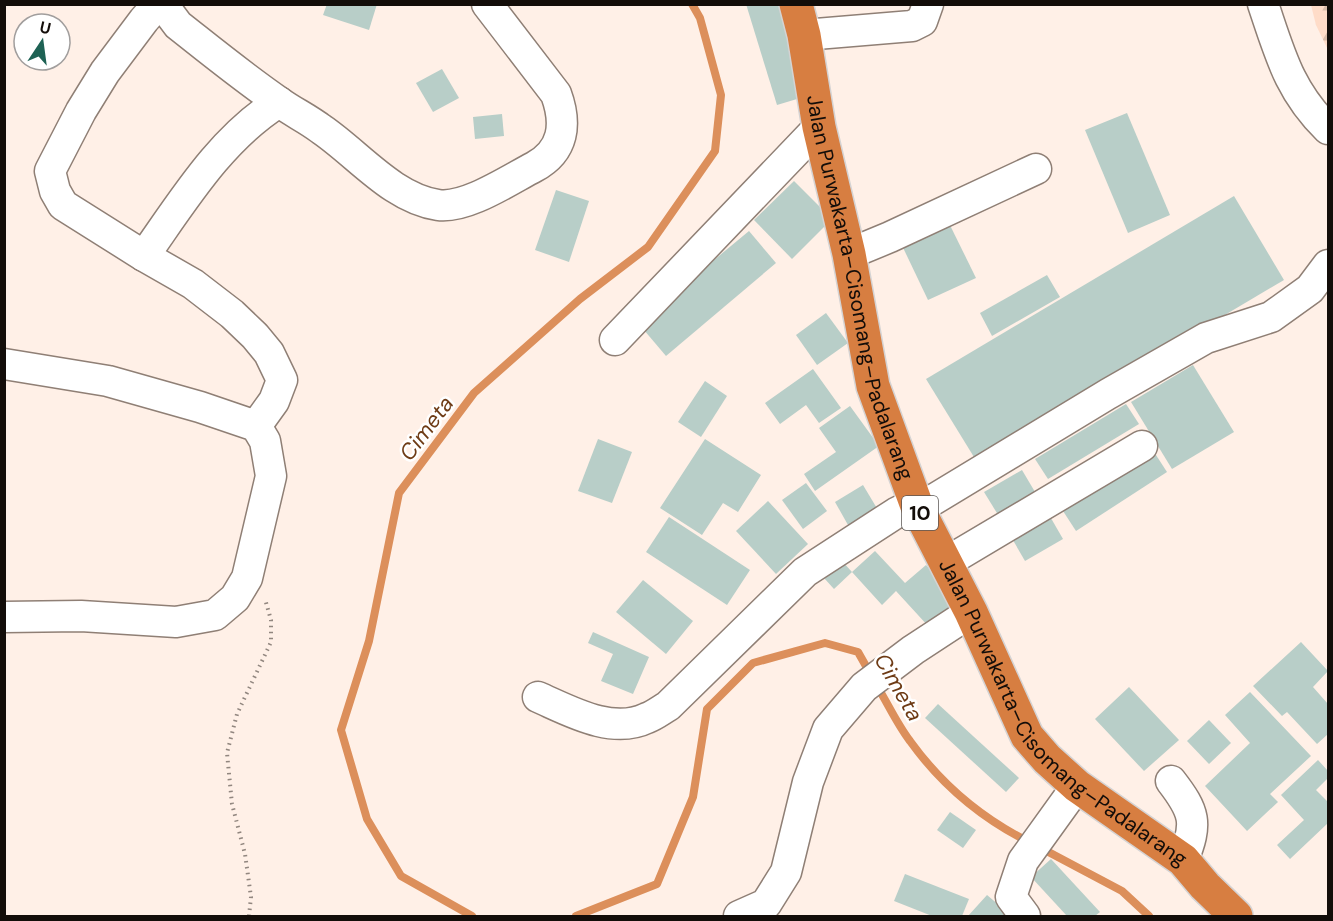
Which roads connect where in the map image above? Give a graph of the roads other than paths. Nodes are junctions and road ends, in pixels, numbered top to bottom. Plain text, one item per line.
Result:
1 (158, 4) edge
2 (166, 4) edge
3 (487, 4) edge
4 (928, 4) edge
5 (1263, 4) edge
6 (800, 20) edge
7 (279, 102) junction
8 (819, 127) junction
9 (1329, 129) edge
10 (1036, 169) dead end
11 (849, 254) junction
12 (144, 256) junction
13 (1329, 265) edge
14 (615, 340) dead end
15 (4, 364) edge
16 (256, 426) junction
17 (1142, 446) dead end
18 (917, 506) junction
19 (945, 563) junction
20 (971, 612) junction
21 (4, 617) edge
22 (537, 697) dead end
23 (1171, 781) dead end
24 (1077, 786) junction
25 (1183, 860) junction
26 (739, 916) edge
27 (1025, 916) edge
28 (1236, 916) edge

1 - 12 street
2 - 7 street
3 - 7 street
4 - 6 street
5 - 9 street
6 - 8 highway, Jalan Purwakarta–Cisomang–Padalarang / 10
7 - 12 street
8 - 11 highway, Jalan Purwakarta–Cisomang–Padalarang / 10
8 - 14 street
10 - 11 street
11 - 18 highway, Jalan Purwakarta–Cisomang–Padalarang / 10
12 - 16 street
13 - 18 street
15 - 16 street
16 - 21 street
17 - 19 street
18 - 19 highway, Jalan Purwakarta–Cisomang–Padalarang / 10
18 - 22 street
19 - 20 highway, Jalan Purwakarta–Cisomang–Padalarang / 10
20 - 24 highway, Jalan Purwakarta–Cisomang–Padalarang / 10
20 - 26 street
23 - 25 street
24 - 25 highway, Jalan Purwakarta–Cisomang–Padalarang / 10
24 - 27 street
25 - 28 highway, Jalan Purwakarta–Cisomang–Padalarang / 10

